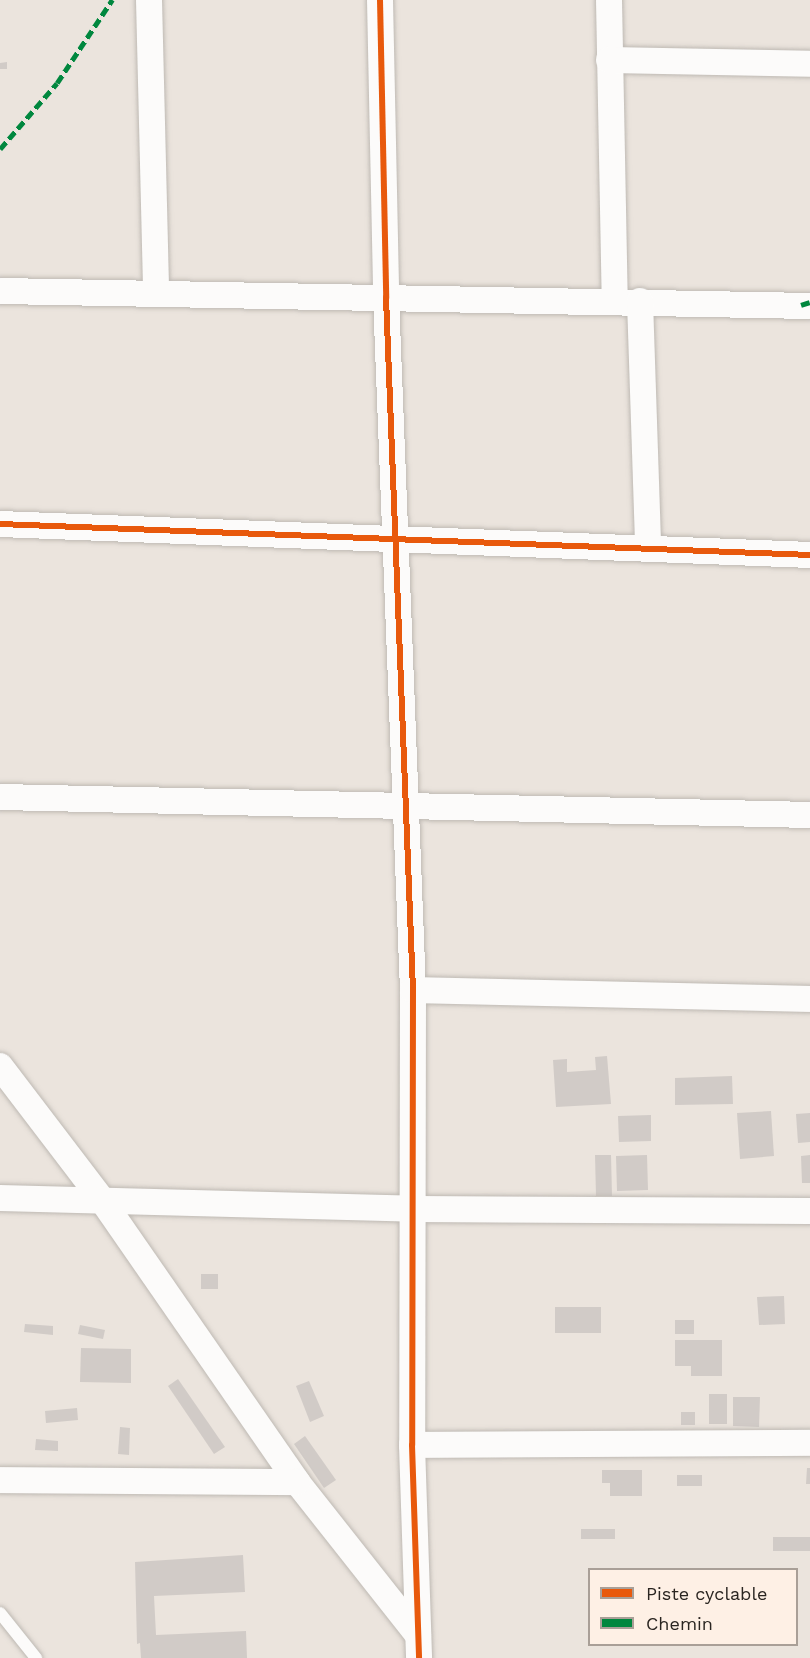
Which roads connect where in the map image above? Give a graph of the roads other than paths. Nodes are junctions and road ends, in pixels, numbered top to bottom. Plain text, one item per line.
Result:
1 (150, 0) edge
2 (380, 0) edge
3 (609, 0) edge
4 (609, 60) junction
5 (810, 64) edge
6 (0, 291) edge
7 (156, 293) junction
8 (386, 297) junction
9 (615, 301) junction
10 (640, 301) junction
11 (810, 306) edge
12 (0, 524) edge
13 (398, 538) junction
14 (648, 548) junction
15 (810, 555) edge
16 (0, 796) edge
17 (404, 807) junction
18 (810, 815) edge
19 (413, 990) junction
20 (810, 999) edge
21 (0, 1066) edge
22 (0, 1198) edge
23 (102, 1200) junction
24 (415, 1209) junction
25 (810, 1211) edge
26 (810, 1443) edge
27 (412, 1445) junction
28 (0, 1480) edge
29 (297, 1482) junction
30 (0, 1613) edge
31 (418, 1646) edge
32 (36, 1658) edge

1 - 7 street
2 - 8 street
3 - 4 street
4 - 5 street
4 - 9 street
6 - 7 street
7 - 8 street
8 - 9 street
8 - 13 street
9 - 10 street
10 - 11 street
10 - 14 street
12 - 13 street
13 - 14 street
13 - 17 street
14 - 15 street
16 - 17 street
17 - 18 street
17 - 19 street
19 - 20 street
19 - 24 street
21 - 23 street
22 - 23 street
23 - 24 street
23 - 29 street
24 - 25 street
24 - 27 street
26 - 27 street
27 - 31 street
28 - 29 street
29 - 31 street
30 - 32 lane

